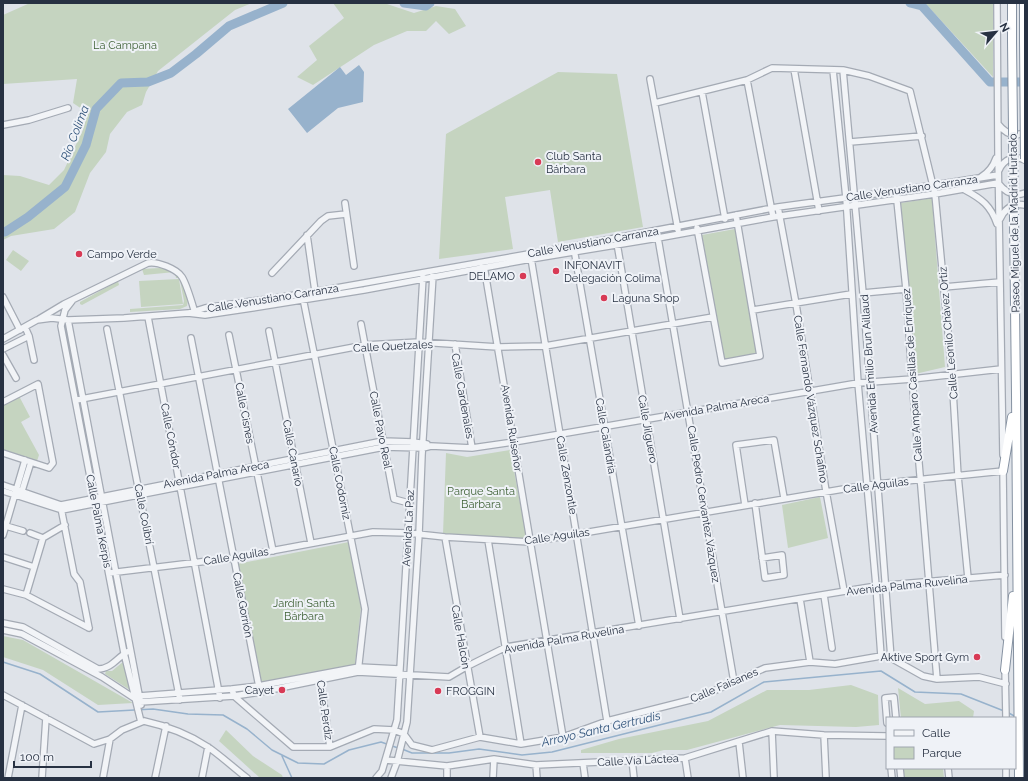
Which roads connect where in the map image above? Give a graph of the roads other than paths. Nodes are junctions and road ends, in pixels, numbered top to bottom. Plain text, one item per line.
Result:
1 (997, 3) edge
2 (1012, 3) edge
3 (1024, 3) edge
4 (1024, 37) edge
5 (794, 69) junction
6 (833, 70) junction
7 (843, 70) junction
8 (650, 79) dead end
9 (747, 80) junction
10 (702, 92) junction
11 (655, 103) junction
12 (68, 108) dead end
13 (998, 123) junction
14 (3, 125) edge
15 (1025, 132) edge
16 (922, 136) junction
17 (850, 142) junction
18 (998, 154) junction
19 (1025, 159) edge
20 (998, 174) junction
21 (980, 178) junction
22 (998, 184) junction
23 (934, 185) junction
24 (965, 190) junction
25 (896, 191) junction
26 (1025, 193) edge
27 (935, 194) junction
28 (855, 196) junction
29 (846, 198) junction
30 (897, 200) junction
31 (818, 201) junction
32 (344, 203) dead end
33 (856, 205) junction
34 (1025, 205) edge
35 (778, 207) junction
36 (846, 207) junction
37 (771, 208) junction
38 (819, 211) junction
39 (346, 214) junction
40 (736, 215) junction
41 (780, 216) junction
42 (725, 217) junction
43 (773, 217) junction
44 (999, 222) junction
45 (696, 223) junction
46 (738, 223) junction
47 (726, 225) junction
48 (678, 227) junction
49 (999, 229) junction
50 (698, 230) junction
51 (654, 232) junction
52 (679, 234) junction
53 (307, 235) junction
54 (658, 238) junction
55 (616, 242) junction
56 (574, 249) junction
57 (530, 257) junction
58 (483, 262) junction
59 (354, 266) dead end
60 (485, 268) junction
61 (434, 271) junction
62 (272, 273) dead end
63 (424, 273) junction
64 (433, 278) junction
65 (423, 280) junction
66 (1000, 282) junction
67 (944, 287) junction
68 (906, 288) junction
69 (318, 291) junction
70 (863, 292) junction
71 (302, 294) junction
72 (851, 294) junction
73 (3, 296) edge
74 (322, 298) junction
75 (72, 301) junction
76 (304, 301) junction
77 (796, 304) junction
78 (225, 309) junction
79 (753, 310) junction
80 (195, 313) junction
81 (148, 317) junction
82 (713, 317) junction
83 (65, 319) junction
84 (37, 320) junction
85 (361, 324) dead end
86 (674, 324) junction
87 (22, 328) junction
88 (107, 329) dead end
89 (269, 331) dead end
90 (631, 331) junction
91 (229, 335) dead end
92 (29, 336) junction
93 (3, 338) edge
94 (191, 338) dead end
95 (590, 338) junction
96 (419, 342) junction
97 (429, 343) junction
98 (455, 344) junction
99 (365, 345) junction
100 (545, 346) junction
101 (498, 347) junction
102 (3, 349) edge
103 (3, 355) edge
104 (314, 355) junction
105 (34, 360) dead end
106 (275, 362) junction
107 (1002, 369) junction
108 (236, 370) junction
109 (952, 374) junction
110 (198, 377) junction
111 (16, 378) dead end
112 (912, 379) junction
113 (870, 382) junction
114 (858, 383) junction
115 (161, 384) junction
116 (810, 391) junction
117 (120, 392) junction
118 (1016, 394) junction
119 (83, 399) junction
120 (76, 400) junction
121 (3, 402) edge
122 (689, 412) junction
123 (646, 419) junction
124 (605, 426) junction
125 (560, 433) junction
126 (514, 442) junction
127 (384, 444) junction
128 (413, 444) junction
129 (423, 445) junction
130 (472, 448) junction
131 (3, 452) edge
132 (334, 454) junction
133 (28, 461) junction
134 (295, 462) junction
135 (256, 469) junction
136 (1003, 472) junction
137 (958, 476) junction
138 (218, 477) junction
139 (920, 479) junction
140 (180, 484) junction
141 (878, 484) junction
142 (3, 485) edge
143 (867, 485) junction
144 (3, 490) edge
145 (826, 491) junction
146 (140, 492) junction
147 (18, 493) junction
148 (784, 498) junction
149 (102, 500) junction
150 (95, 501) junction
151 (409, 503) junction
152 (754, 503) junction
153 (745, 505) junction
154 (61, 508) junction
155 (704, 512) junction
156 (663, 519) junction
157 (64, 525) junction
158 (6, 526) junction
159 (622, 526) junction
160 (22, 531) dead end
161 (30, 533) dead end
162 (408, 533) junction
163 (419, 534) junction
164 (576, 534) junction
165 (3, 535) edge
166 (350, 536) junction
167 (445, 537) junction
168 (43, 538) junction
169 (488, 540) junction
170 (530, 542) junction
171 (311, 543) junction
172 (272, 551) junction
173 (1017, 555) junction
174 (3, 557) edge
175 (234, 558) junction
176 (762, 558) junction
177 (194, 563) junction
178 (34, 567) junction
179 (154, 568) junction
180 (116, 572) junction
181 (109, 573) junction
182 (1005, 575) junction
183 (968, 578) junction
184 (928, 581) junction
185 (887, 584) junction
186 (876, 586) junction
187 (3, 589) edge
188 (844, 591) junction
189 (26, 595) junction
190 (824, 595) junction
191 (800, 599) junction
192 (722, 612) junction
193 (680, 619) junction
194 (3, 623) edge
195 (639, 626) junction
196 (3, 630) edge
197 (593, 633) junction
198 (546, 640) junction
199 (506, 647) junction
200 (832, 648) dead end
201 (130, 650) junction
202 (124, 653) junction
203 (881, 656) junction
204 (892, 658) junction
205 (810, 662) junction
206 (466, 667) junction
207 (359, 669) junction
208 (1005, 670) junction
209 (399, 672) junction
210 (410, 675) junction
211 (320, 677) junction
212 (937, 679) junction
213 (734, 682) junction
214 (1006, 684) junction
215 (258, 686) junction
216 (232, 689) junction
217 (218, 691) junction
218 (260, 692) junction
219 (179, 693) junction
220 (3, 695) edge
221 (234, 696) junction
222 (220, 698) junction
223 (180, 700) junction
224 (22, 705) junction
225 (139, 706) junction
226 (886, 717) edge
227 (896, 717) edge
228 (1006, 717) edge
229 (46, 718) junction
230 (143, 721) junction
231 (607, 721) junction
232 (166, 726) junction
233 (394, 730) junction
234 (772, 731) junction
235 (404, 734) junction
236 (824, 735) junction
237 (886, 736) edge
238 (480, 737) junction
239 (563, 737) junction
240 (110, 739) junction
241 (739, 742) junction
242 (521, 744) junction
243 (208, 747) junction
244 (330, 747) junction
245 (685, 758) junction
246 (494, 759) junction
247 (386, 760) junction
248 (632, 760) junction
249 (397, 762) junction
250 (583, 763) junction
251 (536, 765) junction
252 (447, 766) junction
253 (8, 778) edge
254 (42, 778) edge
255 (103, 778) edge
256 (155, 778) edge
257 (202, 778) edge
258 (247, 778) edge
259 (376, 778) edge
260 (391, 778) edge
261 (446, 778) edge
262 (493, 778) edge
263 (537, 778) edge
264 (585, 778) edge
265 (634, 778) edge
266 (688, 778) edge
267 (744, 778) edge
268 (774, 778) edge
269 (826, 778) edge
270 (1019, 778) edge

1 - 13 street
2 - 118 highway, Paseo Miguel de la Madrid Hurtado, bridge
3 - 4 highway, Paseo Miguel de la Madrid Hurtado
4 - 19 highway, Paseo Miguel de la Madrid Hurtado, bridge
5 - 6 street
5 - 9 street
5 - 31 street
6 - 7 street
6 - 29 street, Avenida Emilio Brun Aillaud
7 - 16 street, Calle Leonilo Chávez Ortiz
7 - 17 street, Avenida Emilio Brun Aillaud
8 - 11 street
9 - 10 street
9 - 37 street
10 - 11 street
10 - 42 street
11 - 48 street
12 - 14 street
13 - 15 street
13 - 18 street
16 - 17 street
16 - 23 street, Calle Leonilo Chávez Ortiz
17 - 28 street, Avenida Emilio Brun Aillaud
18 - 20 street
18 - 21 street
19 - 20 street
20 - 21 street, Calle Venustiano Carranza
20 - 22 street
21 - 23 street, Calle Venustiano Carranza
22 - 24 street, Calle Venustiano Carranza
22 - 26 street
22 - 44 street
23 - 25 street, Calle Venustiano Carranza
23 - 27 street, Calle Leonilo Chávez Ortiz
24 - 27 street, Calle Venustiano Carranza
24 - 49 street
25 - 28 street, Calle Venustiano Carranza
25 - 30 street, Calle Amparo Casillas de Enríquez
27 - 30 street, Calle Venustiano Carranza
27 - 67 street, Calle Leonilo Chávez Ortiz
28 - 29 street, Calle Venustiano Carranza
28 - 33 street, Avenida Emilio Brun Aillaud
29 - 31 street, Calle Venustiano Carranza
29 - 36 street, Avenida Emilio Brun Aillaud
30 - 33 street, Calle Venustiano Carranza
30 - 68 street, Calle Amparo Casillas de Enríquez
31 - 35 street, Calle Venustiano Carranza
31 - 38 street
32 - 39 street
33 - 36 street, Calle Venustiano Carranza
33 - 70 street, Avenida Emilio Brun Aillaud
34 - 44 street
35 - 37 street, Calle Venustiano Carranza
35 - 41 street, Calle Fernando Vázquez Schafino
36 - 38 street, Calle Venustiano Carranza
36 - 72 street, Avenida Emilio Brun Aillaud
37 - 40 street, Calle Venustiano Carranza
37 - 43 street
38 - 41 street, Calle Venustiano Carranza
39 - 53 street
39 - 59 street
40 - 42 street, Calle Venustiano Carranza
40 - 46 street
41 - 43 street, Calle Venustiano Carranza
41 - 77 street, Calle Fernando Vázquez Schafino
42 - 45 street, Calle Venustiano Carranza
42 - 47 street
43 - 46 street, Calle Venustiano Carranza
44 - 49 street
45 - 48 street, Calle Venustiano Carranza
45 - 50 street
46 - 47 street, Calle Venustiano Carranza
46 - 79 street
47 - 50 street, Calle Venustiano Carranza
48 - 51 street, Calle Venustiano Carranza
48 - 52 street
49 - 66 street
50 - 52 street, Calle Venustiano Carranza
50 - 82 street
51 - 54 street, Calle Pedro Cervantez Vázquez
51 - 55 street, Calle Venustiano Carranza
52 - 54 street, Calle Venustiano Carranza
53 - 62 street
53 - 69 street
54 - 55 street, Calle Venustiano Carranza
54 - 86 street, Calle Pedro Cervantez Vázquez
55 - 56 street, Calle Venustiano Carranza
55 - 90 street, Calle Jilguero
56 - 57 street, Calle Venustiano Carranza
56 - 95 street, Calle Calandria
57 - 58 street, Calle Venustiano Carranza
57 - 60 street, Calle Venustiano Carranza
57 - 100 street, Calle Zenzontle
58 - 60 street, Avenida Ruiseñor
58 - 61 street, Calle Venustiano Carranza
60 - 64 street, Calle Venustiano Carranza
60 - 101 street, Avenida Ruiseñor
61 - 63 street, Calle Venustiano Carranza
61 - 64 street, Avenida La Paz
63 - 65 street, Avenida La Paz
63 - 69 street, Calle Venustiano Carranza
64 - 65 street, Calle Venustiano Carranza
64 - 97 street, Avenida La Paz
65 - 74 street, Calle Venustiano Carranza
65 - 96 street, Avenida La Paz
66 - 67 street
66 - 107 street
67 - 109 street, Calle Leonilo Chávez Ortiz
68 - 70 street
68 - 112 street, Calle Amparo Casillas de Enríquez
69 - 71 street, Calle Venustiano Carranza
69 - 74 street
70 - 113 street, Avenida Emilio Brun Aillaud
71 - 76 street, Calle Codorniz
71 - 78 street, Calle Venustiano Carranza
72 - 77 street
72 - 114 street, Avenida Emilio Brun Aillaud
73 - 87 street
74 - 76 street, Calle Venustiano Carranza
75 - 80 street
75 - 83 street
75 - 84 street
76 - 78 street, Calle Venustiano Carranza
76 - 104 street, Calle Codorniz
77 - 79 street
77 - 116 street, Calle Fernando Vázquez Schafino
78 - 80 street, Calle Venustiano Carranza
79 - 82 street
80 - 81 street, Calle Venustiano Carranza
81 - 83 street, Calle Venustiano Carranza
81 - 115 street, Calle Cóndor
82 - 86 street, Calle Quetzales
83 - 84 street, Calle Venustiano Carranza
83 - 119 street, Calle Palma Kerpis
83 - 120 street, Calle Palma Kerpis
84 - 87 street, Calle Venustiano Carranza
85 - 99 street, Calle Pavo Real
86 - 90 street, Calle Quetzales
86 - 122 street, Calle Pedro Cervantez Vázquez
87 - 92 street
87 - 93 street, Calle Venustiano Carranza
88 - 117 street, Calle Colibrí
89 - 106 street, Calle Canario
90 - 95 street, Calle Quetzales
90 - 123 street, Calle Jilguero
91 - 108 street, Calle Cisnes
92 - 102 street
92 - 105 street
94 - 110 street, Calle Gorrión
95 - 100 street, Calle Quetzales
95 - 124 street, Calle Calandria
96 - 97 street, Calle Quetzales
96 - 99 street, Calle Quetzales
96 - 128 street, Avenida La Paz
97 - 98 street, Calle Quetzales
97 - 129 street, Avenida La Paz
98 - 101 street, Calle Quetzales
98 - 130 street, Calle Cardenales
99 - 104 street, Calle Quetzales
99 - 127 street, Calle Pavo Real
100 - 101 street, Calle Quetzales
100 - 125 street, Calle Zenzontle
101 - 126 street, Avenida Ruiseñor
103 - 111 street
104 - 106 street, Calle Quetzales
104 - 132 street, Calle Codorniz
106 - 108 street, Calle Quetzales
106 - 134 street, Calle Canario
107 - 109 street, Avenida Palma Areca
107 - 136 street
108 - 110 street, Calle Quetzales
108 - 135 street, Calle Cisnes
109 - 112 street, Avenida Palma Areca
109 - 137 street, Calle Leonilo Chávez Ortiz
110 - 115 street, Calle Quetzales
110 - 138 street, Calle Gorrión
112 - 113 street, Avenida Palma Areca
112 - 139 street, Calle Amparo Casillas de Enríquez
113 - 114 street, Avenida Palma Areca
113 - 141 street, Avenida Emilio Brun Aillaud
114 - 116 street, Avenida Palma Areca
114 - 143 street, Avenida Emilio Brun Aillaud
115 - 117 street, Calle Quetzales
115 - 140 street, Calle Cóndor
116 - 122 street, Avenida Palma Areca
116 - 145 street, Calle Fernando Vázquez Schafino
117 - 119 street, Calle Quetzales
117 - 146 street, Calle Colibrí
118 - 136 highway
118 - 173 highway, Paseo Miguel de la Madrid Hurtado
119 - 120 street, Calle Quetzales
119 - 149 street, Calle Palma Kerpis
120 - 150 street, Calle Palma Kerpis
121 - 133 street
122 - 123 street, Avenida Palma Areca
122 - 155 street, Calle Pedro Cervantez Vázquez
123 - 124 street, Avenida Palma Areca
123 - 156 street, Calle Jilguero
124 - 125 street, Avenida Palma Areca
124 - 159 street, Calle Calandria
125 - 126 street, Avenida Palma Areca
125 - 164 street, Calle Zenzontle
126 - 130 street, Avenida Palma Areca
126 - 170 street, Avenida Ruiseñor
127 - 128 street, Avenida Palma Areca
127 - 132 street, Avenida Palma Areca
127 - 151 street, Calle Pavo Real
128 - 129 street, Avenida Palma Areca
128 - 151 street, Avenida La Paz
129 - 130 street, Avenida Palma Areca
129 - 163 street, Avenida La Paz
131 - 133 street
132 - 134 street, Avenida Palma Areca
132 - 166 street, Calle Codorniz
133 - 147 street
134 - 135 street, Avenida Palma Areca
134 - 171 street, Calle Canario
135 - 138 street, Avenida Palma Areca
135 - 172 street, Calle Cisnes
136 - 137 street, Calle Aguilas
136 - 182 street
137 - 139 street, Calle Aguilas
137 - 183 street, Calle Leonilo Chávez Ortiz
138 - 140 street, Avenida Palma Areca
138 - 175 street, Calle Gorrión
139 - 141 street, Calle Aguilas
139 - 184 street, Calle Amparo Casillas de Enríquez
140 - 146 street, Avenida Palma Areca
140 - 177 street, Calle Cóndor
141 - 143 street, Calle Aguilas
141 - 185 street, Avenida Emilio Brun Aillaud
142 - 147 street, Avenida Palma Areca
143 - 145 street, Calle Aguilas
143 - 186 street, Avenida Emilio Brun Aillaud
144 - 147 street, Avenida Palma Areca
145 - 148 street, Calle Aguilas
145 - 188 street, Calle Fernando Vázquez Schafino
146 - 149 street, Avenida Palma Areca
146 - 179 street, Calle Colibrí
147 - 154 street, Avenida Palma Areca
147 - 158 street
148 - 152 street, Calle Aguilas
148 - 153 street
149 - 150 street, Avenida Palma Areca
149 - 180 street, Calle Palma Kerpis
150 - 154 street, Avenida Palma Areca
150 - 181 street, Calle Palma Kerpis
151 - 162 street, Avenida La Paz
152 - 153 street, Calle Aguilas
152 - 176 street
153 - 155 street, Calle Aguilas
154 - 157 street
155 - 156 street, Calle Aguilas
155 - 192 street, Calle Pedro Cervantez Vázquez
156 - 159 street, Calle Aguilas
156 - 193 street, Calle Jilguero
157 - 168 street
157 - 189 street
158 - 160 street
158 - 165 street
159 - 164 street, Calle Aguilas
159 - 195 street, Calle Calandria
161 - 168 street
162 - 163 street, Calle Aguilas
162 - 166 street, Calle Aguilas
162 - 209 street, Avenida La Paz
163 - 167 street, Calle Aguilas
163 - 210 street, Avenida La Paz
164 - 170 street, Calle Aguilas
164 - 197 street, Calle Zenzontle
166 - 171 street, Calle Aguilas
166 - 207 street, Calle Codorniz
167 - 169 street, Calle Aguilas
167 - 206 street, Calle Halcón
168 - 178 street
169 - 170 street, Calle Aguilas
169 - 199 street
170 - 198 street, Avenida Ruiseñor
171 - 172 street, Calle Aguilas
172 - 175 street, Calle Aguilas
173 - 208 highway
173 - 270 highway, Paseo Miguel de la Madrid Hurtado
174 - 178 street
175 - 177 street, Calle Aguilas
175 - 215 street, Calle Gorrión
176 - 176 street
177 - 179 street, Calle Aguilas
177 - 217 street, Calle Cóndor
178 - 189 street
179 - 180 street, Calle Aguilas
179 - 219 street, Calle Colibrí
180 - 181 street, Calle Aguilas
180 - 201 street, Calle Palma Kerpis
181 - 202 street, Calle Palma Kerpis
182 - 183 street, Avenida Palma Ruvelina
182 - 208 street
183 - 184 street, Avenida Palma Ruvelina
184 - 185 street, Avenida Palma Ruvelina
184 - 212 street, Calle Amparo Casillas de Enríquez
185 - 186 street, Avenida Palma Ruvelina
185 - 204 street, Avenida Emilio Brun Aillaud
186 - 188 street, Avenida Palma Ruvelina
186 - 203 street, Avenida Emilio Brun Aillaud
187 - 189 street
188 - 190 street, Avenida Palma Ruvelina
190 - 191 street, Avenida Palma Ruvelina
190 - 200 street
191 - 192 street, Avenida Palma Ruvelina
191 - 205 street
192 - 193 street, Avenida Palma Ruvelina
192 - 213 street, Calle Pedro Cervantez Vázquez
193 - 195 street, Avenida Palma Ruvelina
194 - 202 street
195 - 197 street, Avenida Palma Ruvelina
196 - 225 street
197 - 198 street, Avenida Palma Ruvelina
197 - 231 street, Calle Zenzontle
198 - 199 street, Avenida Palma Ruvelina
198 - 239 street, Avenida Ruiseñor
199 - 206 street, Avenida Palma Ruvelina
199 - 242 street
201 - 202 street
201 - 225 street, Calle Palma Kerpis
202 - 225 street, Calle Palma Kerpis
203 - 204 street, Calle Faisanes
203 - 205 street, Calle Faisanes
204 - 212 street, Calle Faisanes
205 - 213 street, Calle Faisanes
206 - 210 street, Avenida Palma Ruvelina
206 - 238 street, Calle Halcón
207 - 209 street, Avenida Palma Ruvelina
207 - 211 street, Avenida Palma Ruvelina
208 - 214 street
209 - 210 street, Avenida Palma Ruvelina
209 - 233 street, Avenida La Paz
210 - 235 street, Avenida La Paz
211 - 215 street, Avenida Palma Ruvelina
211 - 218 street, Avenida Palma Ruvelina
211 - 244 street, Calle Perdiz
212 - 214 street, Calle Faisanes
213 - 231 street, Calle Faisanes
214 - 228 street
215 - 216 street, Avenida Palma Ruvelina
215 - 218 street, Calle Gorrión
216 - 217 street, Avenida Palma Ruvelina
216 - 221 street
217 - 219 street, Avenida Palma Ruvelina
217 - 222 street, Calle Cóndor
218 - 221 street, Avenida Palma Ruvelina
219 - 223 street, Calle Colibrí
219 - 225 street, Avenida Palma Ruvelina
220 - 224 street
221 - 222 street, Avenida Palma Ruvelina
221 - 244 street, Calle Faisanes
222 - 223 street, Avenida Palma Ruvelina
223 - 225 street, Avenida Palma Ruvelina
224 - 229 street
224 - 253 street
225 - 230 street, Calle Palma Kerpis
226 - 227 street
229 - 240 street
229 - 254 street
230 - 232 street
230 - 240 street
231 - 239 street, Calle Faisanes
232 - 243 street
232 - 256 street
233 - 235 street, Calle Faisanes
233 - 244 street, Calle Faisanes
233 - 247 street, Avenida La Paz
234 - 236 street, Calle Vía Láctea
234 - 241 street, Calle Vía Láctea
234 - 268 street
235 - 238 street, Calle Faisanes
235 - 249 street, Avenida La Paz
236 - 237 street, Calle Vía Láctea
236 - 269 street
238 - 242 street, Calle Faisanes
239 - 242 street, Calle Faisanes
240 - 255 street
241 - 245 street, Calle Vía Láctea
241 - 267 street
243 - 257 street
243 - 258 street
245 - 248 street, Calle Vía Láctea
245 - 266 street
246 - 251 street, Calle Vía Láctea
246 - 252 street, Calle Vía Láctea
246 - 262 street
247 - 249 street, Calle Vía Láctea
247 - 259 street, Avenida La Paz
248 - 250 street, Calle Vía Láctea
248 - 265 street
249 - 252 street, Calle Vía Láctea
249 - 260 street, Avenida La Paz
250 - 251 street, Calle Vía Láctea
250 - 264 street
251 - 263 street
252 - 261 street

